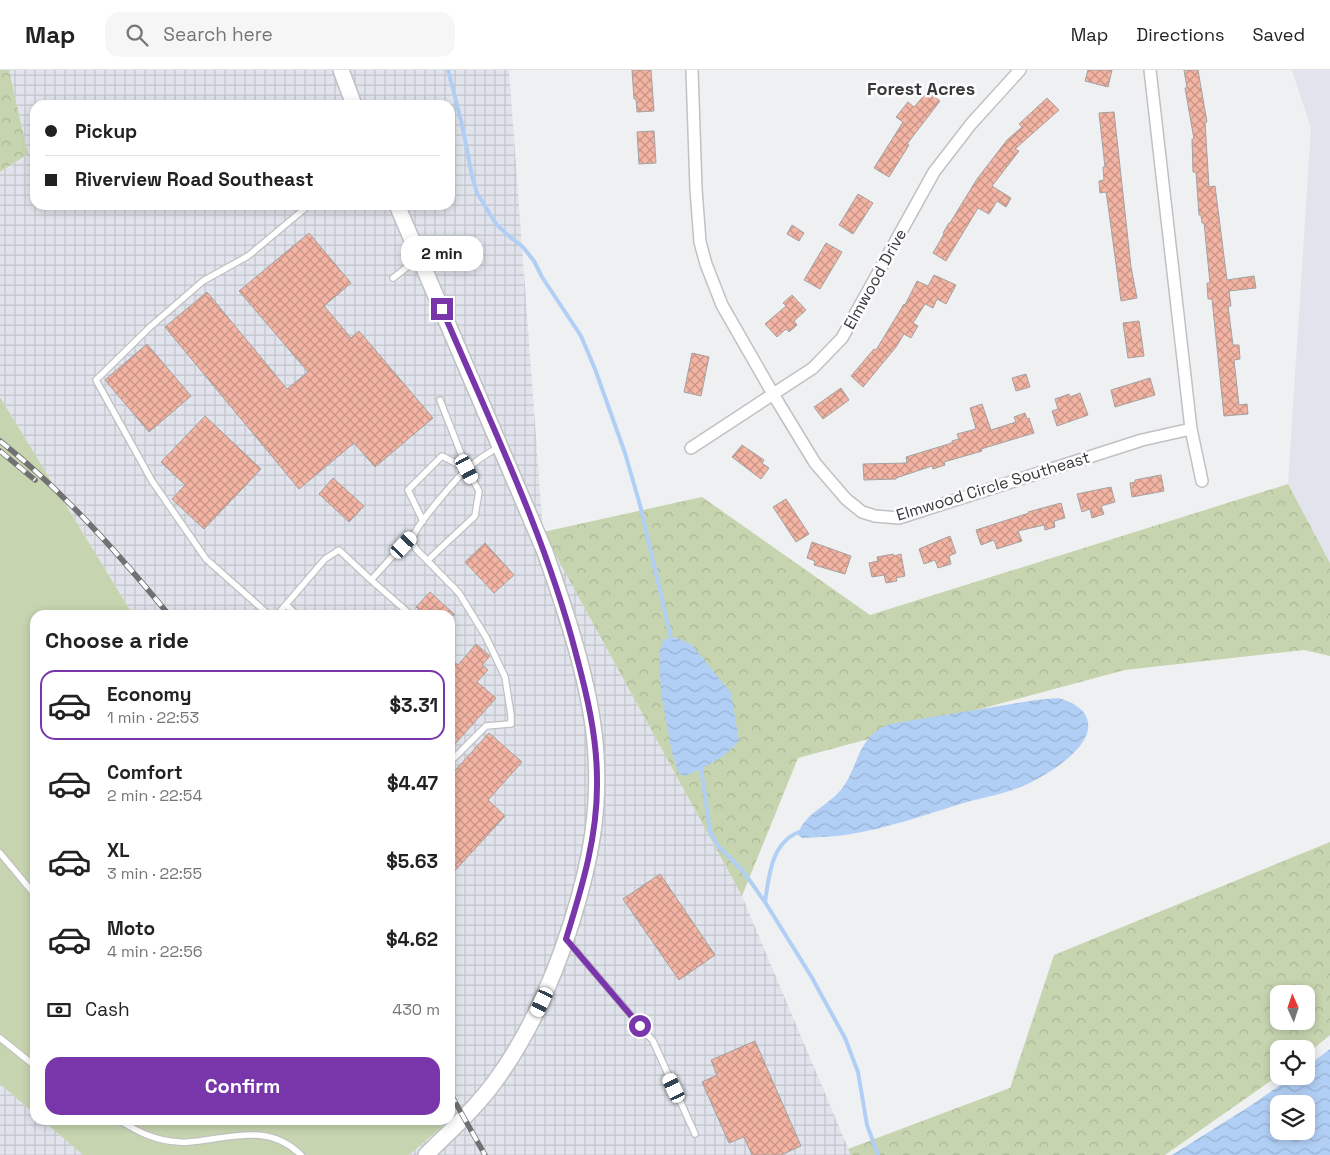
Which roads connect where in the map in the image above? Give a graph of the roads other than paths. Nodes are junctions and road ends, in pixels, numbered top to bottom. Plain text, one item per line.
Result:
1 (341, 70) edge
2 (692, 70) edge
3 (1020, 70) edge
4 (1150, 70) edge
5 (352, 100) edge
6 (303, 210) edge
7 (398, 210) edge
8 (419, 257) junction
9 (393, 278) dead end
10 (773, 394) junction
11 (440, 400) dead end
12 (1191, 429) junction
13 (501, 446) junction
14 (691, 448) dead end
15 (467, 469) junction
16 (1202, 481) dead end
17 (423, 521) junction
18 (414, 533) junction
19 (428, 560) junction
20 (371, 580) junction
21 (286, 605) junction
22 (263, 610) edge
23 (282, 610) edge
24 (292, 610) edge
25 (405, 610) edge
26 (455, 757) edge
27 (0, 853) edge
28 (30, 890) edge
29 (566, 939) junction
30 (0, 1038) edge
31 (30, 1062) edge
32 (127, 1125) edge
33 (695, 1134) dead end
34 (300, 1155) edge
35 (426, 1155) edge

1 - 5 street
2 - 10 street, Elmwood Circle Southeast
3 - 10 street, Elmwood Drive
4 - 12 street
6 - 22 lane
7 - 8 street
8 - 9 lane
8 - 13 street
10 - 12 street, Elmwood Circle Southeast
10 - 14 street, Elmwood Drive
11 - 15 lane
12 - 16 street
13 - 15 lane
13 - 29 street
15 - 17 lane
15 - 17 lane
15 - 19 lane
17 - 18 lane
18 - 19 lane
18 - 20 lane
19 - 26 lane
20 - 21 lane
20 - 25 lane
21 - 23 lane
21 - 24 lane
27 - 28 lane
29 - 33 lane
29 - 35 street
30 - 31 lane
32 - 34 lane

